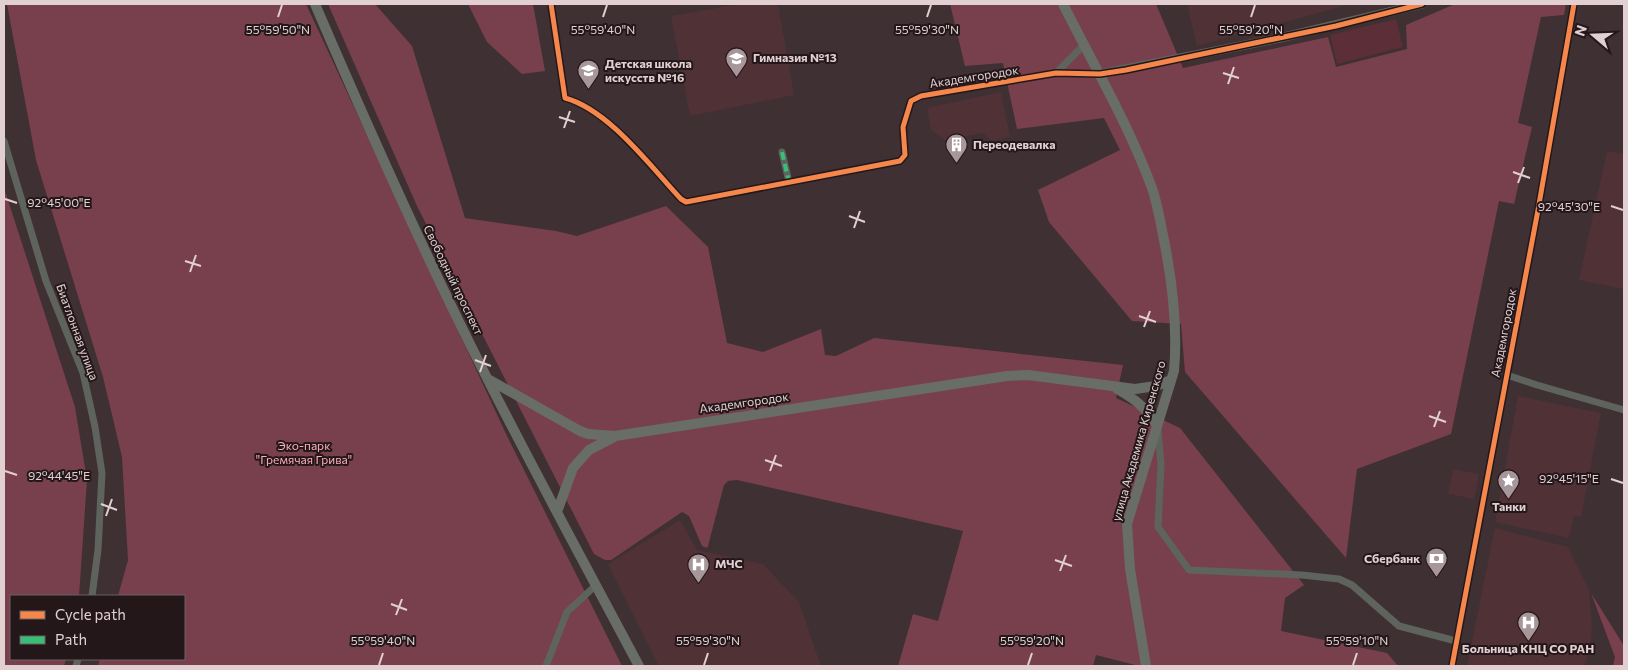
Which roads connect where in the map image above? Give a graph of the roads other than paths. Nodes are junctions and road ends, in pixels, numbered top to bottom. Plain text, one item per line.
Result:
1 (315, 4) edge
2 (551, 4) edge
3 (1063, 4) edge
4 (1422, 4) edge
5 (1574, 4) edge
6 (1084, 46) junction
7 (1056, 73) junction
8 (1100, 74) junction
9 (4, 140) edge
10 (782, 152) dead end
11 (789, 182) junction
12 (1507, 374) junction
13 (487, 379) junction
14 (1171, 380) junction
15 (1114, 387) junction
16 (1624, 410) edge
17 (1158, 425) junction
18 (616, 436) junction
19 (557, 512) junction
20 (595, 586) junction
21 (92, 595) edge
22 (1456, 641) junction
23 (546, 666) edge
24 (639, 666) edge
25 (1146, 666) edge
26 (1452, 666) edge

1 - 13 main road, Свободный проспект
2 - 11 street, Академгородок
3 - 6 main road, улица Академика Киренского
4 - 8 street, Академгородок
5 - 12 street, Академгородок
6 - 7 street
6 - 8 main road, улица Академика Киренского
7 - 8 street, Академгородок
7 - 11 street, Академгородок
8 - 14 main road, улица Академика Киренского
9 - 21 street, Биатлонная улица
10 - 11 street
12 - 16 street, Академгородок
12 - 22 street, Академгородок
13 - 18 main road
13 - 19 main road, Свободный проспект
14 - 15 main road, Академгородок
14 - 17 main road, улица Академика Киренского
15 - 17 main road
15 - 18 main road, Академгородок
17 - 22 street
17 - 25 main road, улица Академика Киренского
18 - 19 main road
19 - 20 main road, Свободный проспект
20 - 23 street
20 - 24 main road, Свободный проспект
22 - 26 street, Академгородок

